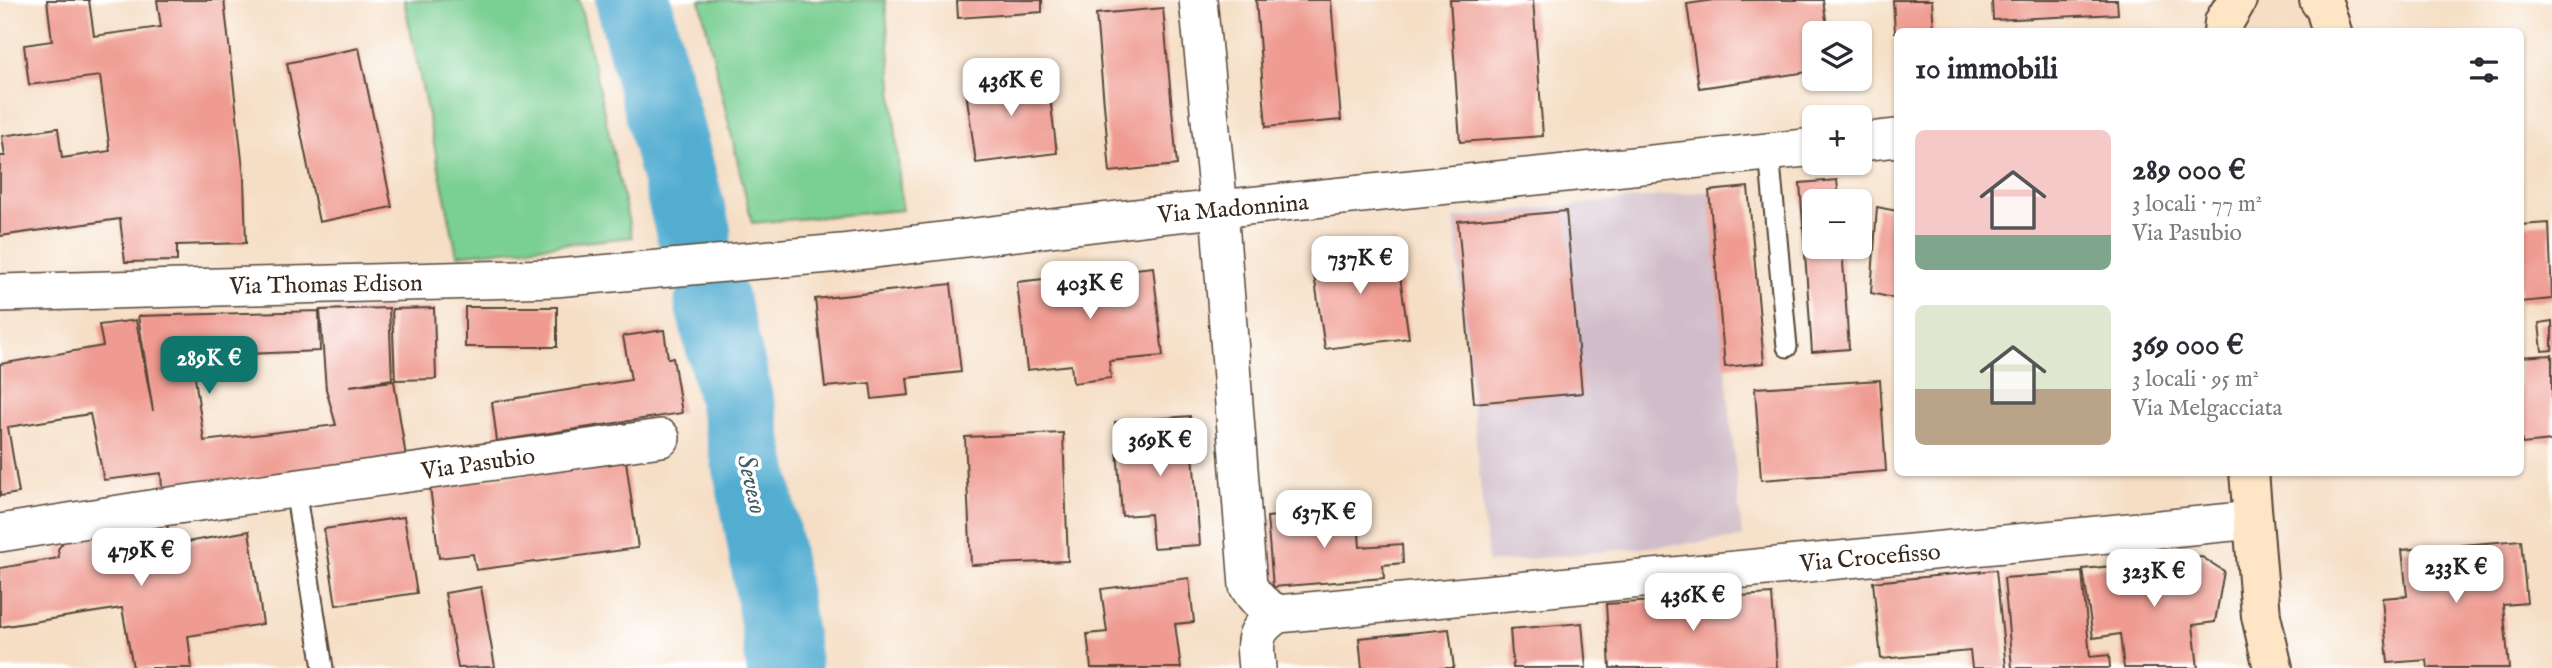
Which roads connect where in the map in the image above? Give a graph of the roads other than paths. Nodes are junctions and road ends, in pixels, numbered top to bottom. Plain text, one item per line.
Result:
1 (1198, 0) edge
2 (1894, 138) edge
3 (1872, 141) edge
4 (1802, 148) edge
5 (1769, 152) junction
6 (1219, 209) junction
7 (652, 270) joint
8 (0, 293) edge
9 (1787, 347) dead end
10 (661, 438) dead end
11 (2249, 476) edge
12 (295, 489) junction
13 (2253, 520) junction
14 (0, 533) edge
15 (1278, 614) junction
16 (2262, 616) junction
17 (323, 668) edge
18 (1257, 668) edge
19 (2257, 668) edge
20 (2273, 668) edge

1 - 6 street
2 - 3 street
4 - 5 street, Via Madonnina
5 - 6 street, Via Madonnina
5 - 9 lane
6 - 7 street, Via Madonnina
6 - 15 street
7 - 8 street, Via Thomas Edison
10 - 12 street, Via Pasubio
11 - 13 street
12 - 14 street, Via Pasubio
12 - 17 lane
13 - 15 street, Via Crocefisso
13 - 16 street
15 - 18 street
16 - 19 street
16 - 20 street

